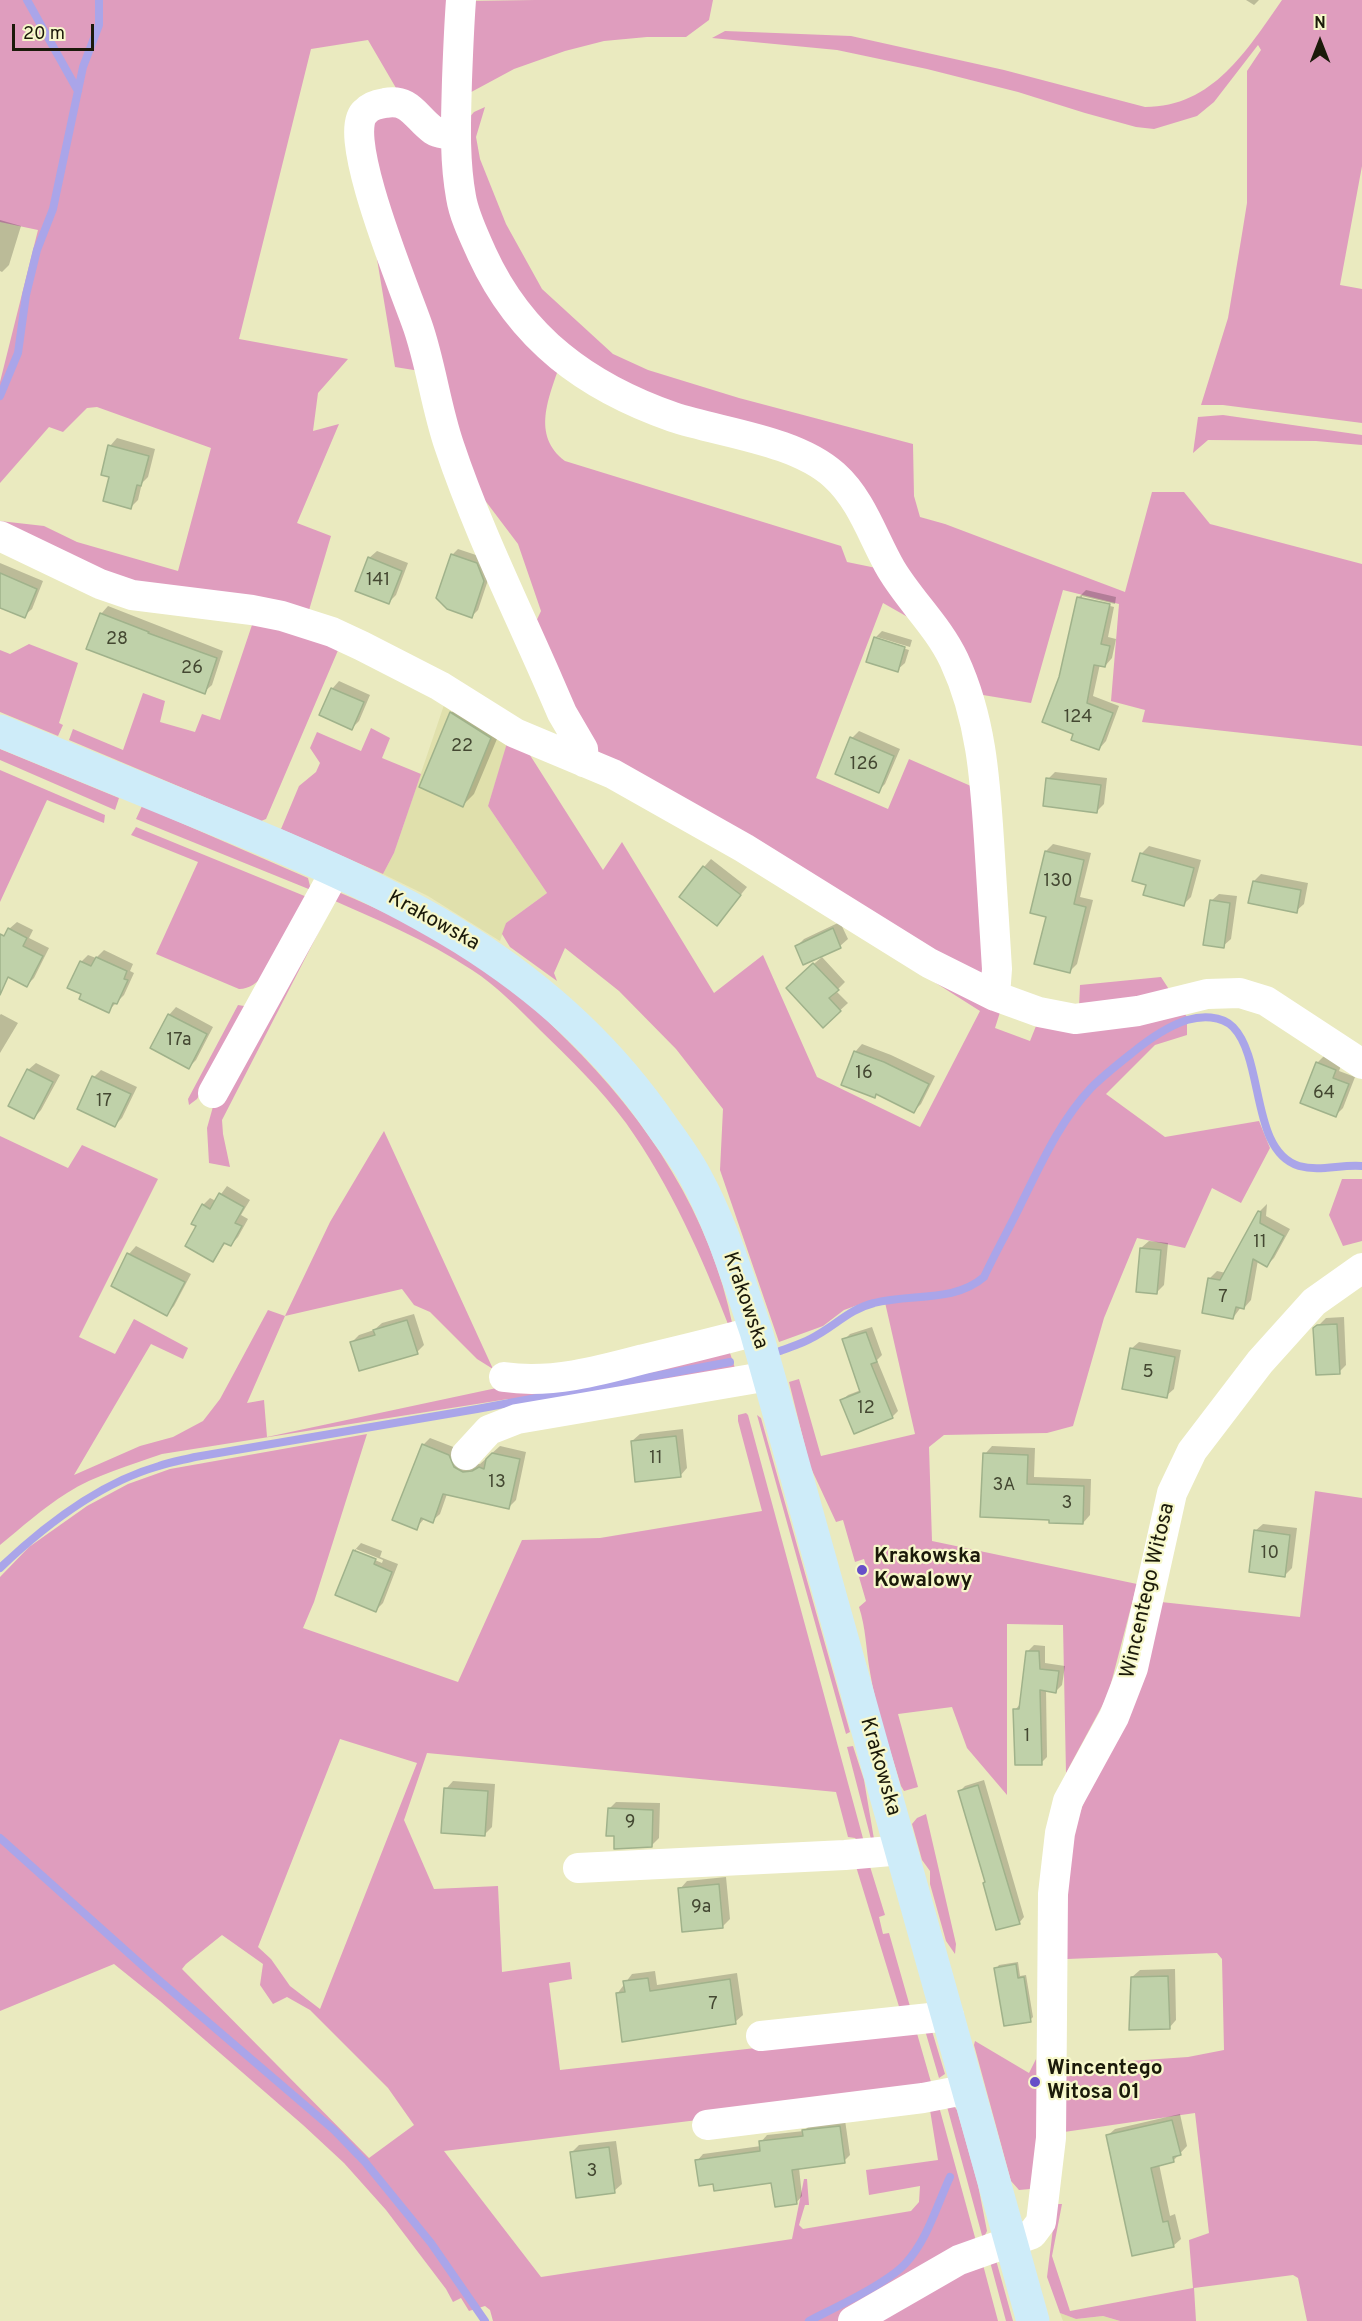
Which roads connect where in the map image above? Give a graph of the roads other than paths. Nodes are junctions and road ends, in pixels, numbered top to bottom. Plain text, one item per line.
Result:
1 (461, 0) edge
2 (455, 134) junction
3 (0, 536) edge
4 (0, 731) edge
5 (584, 762) junction
6 (335, 872) junction
7 (995, 996) junction
8 (1362, 1064) edge
9 (213, 1093) dead end
10 (1362, 1268) edge
11 (756, 1331) junction
12 (769, 1376) junction
13 (504, 1377) dead end
14 (466, 1455) dead end
15 (902, 1850) junction
16 (578, 1868) dead end
17 (949, 2016) junction
18 (761, 2036) dead end
19 (969, 2089) junction
20 (707, 2126) dead end
21 (1012, 2241) junction
22 (853, 2321) edge
23 (1033, 2321) edge

1 - 2 street
2 - 5 street
2 - 7 street
3 - 5 street
4 - 6 main road, Krakowska
5 - 7 street
6 - 9 street
6 - 11 main road, Krakowska
7 - 8 street
10 - 21 street, Wincentego Witosa
11 - 12 main road, Krakowska
11 - 13 street
12 - 14 street
12 - 15 main road, Krakowska
15 - 16 street
15 - 17 main road, Krakowska
17 - 18 street
17 - 19 main road, Krakowska
19 - 20 street
19 - 21 main road, Krakowska
21 - 22 street, Wincentego Witosa
21 - 23 main road, Krakowska

